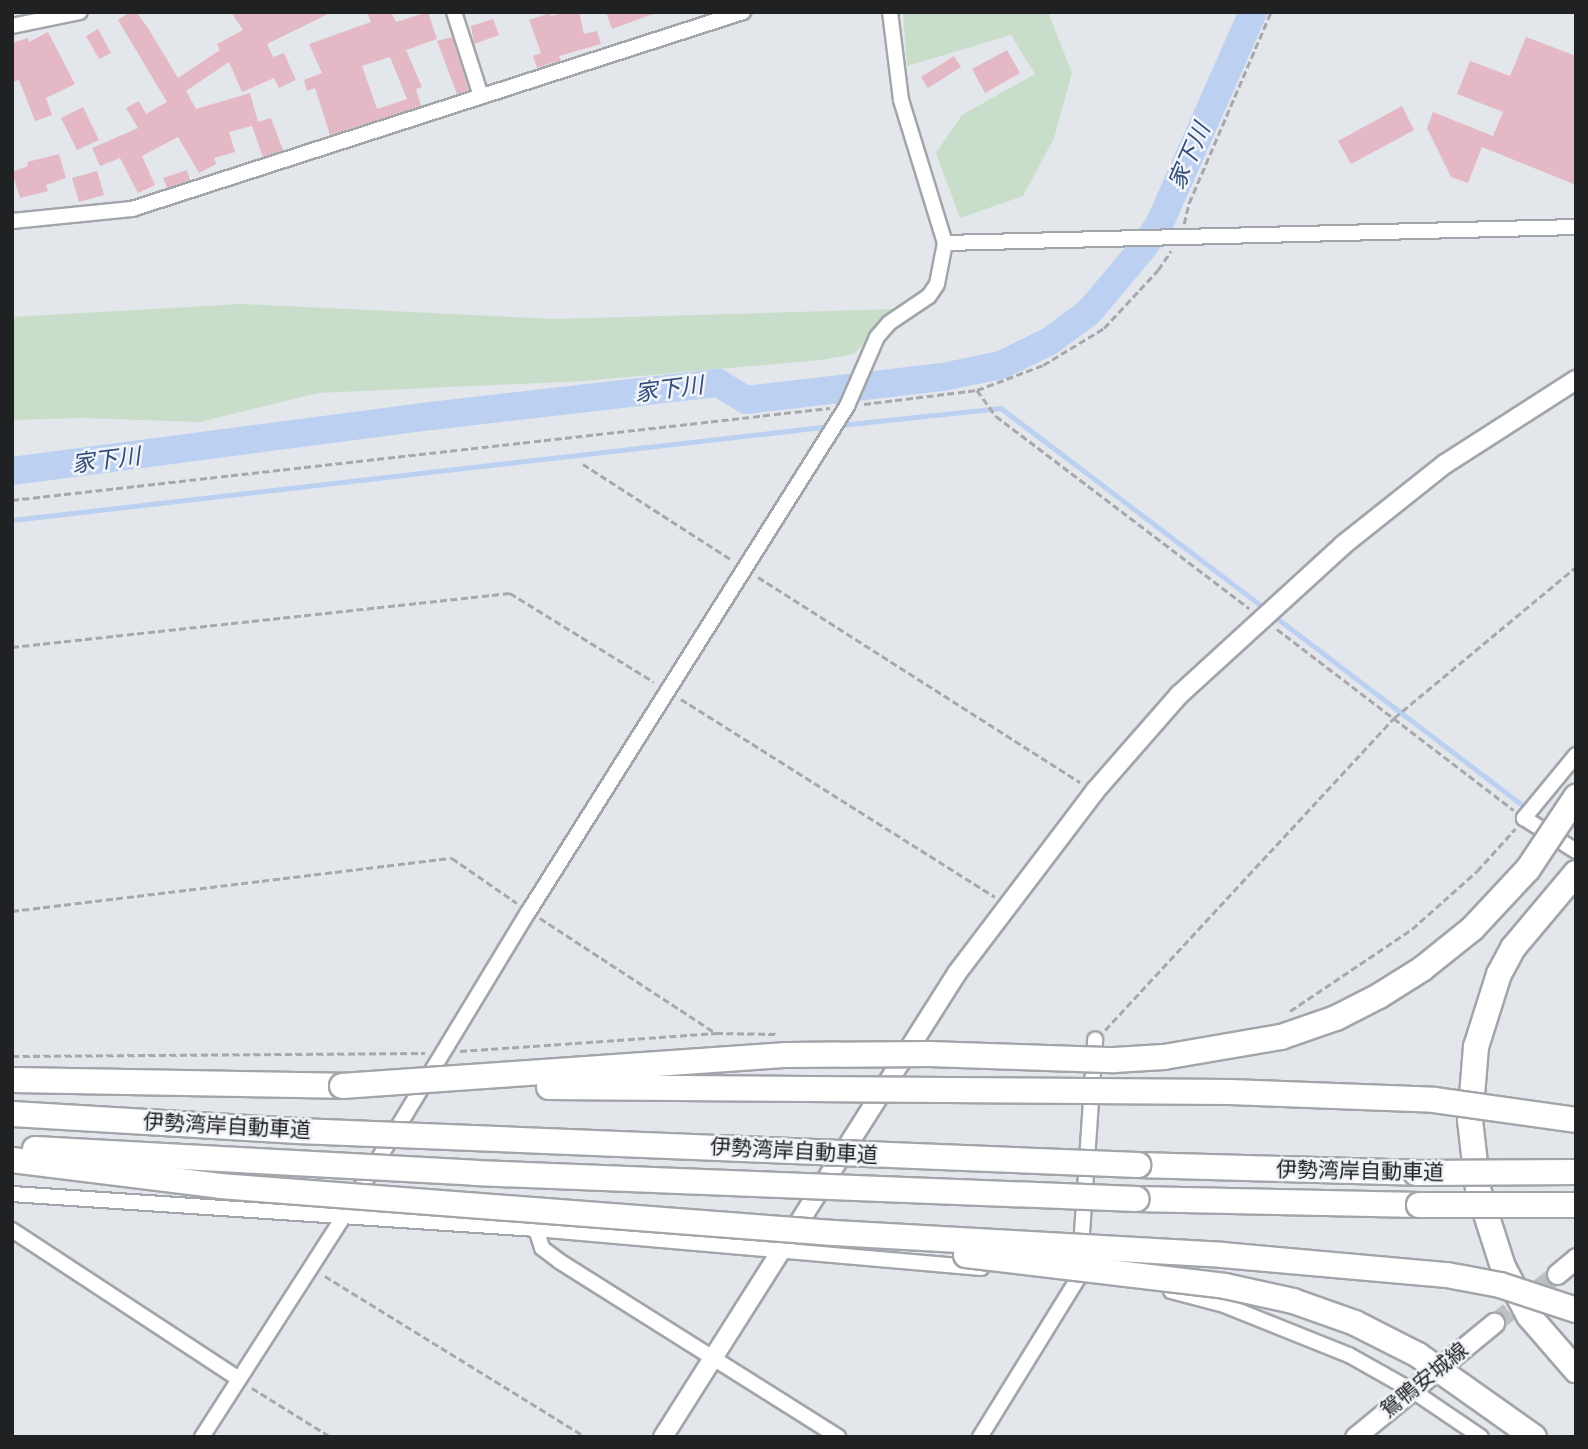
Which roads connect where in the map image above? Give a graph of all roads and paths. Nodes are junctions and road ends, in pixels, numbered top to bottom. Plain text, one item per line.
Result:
1 (80, 12) edge
2 (454, 12) edge
3 (743, 12) edge
4 (890, 12) edge
5 (1271, 12) edge
6 (12, 26) edge
7 (481, 96) junction
8 (12, 221) edge
9 (1576, 227) edge
10 (1180, 238) junction
11 (945, 243) junction
12 (1576, 380) edge
13 (977, 390) junction
14 (846, 406) junction
15 (583, 464) dead end
16 (12, 500) edge
17 (1576, 567) edge
18 (746, 569) junction
19 (1262, 618) junction
20 (12, 647) edge
21 (669, 692) junction
22 (1394, 718) junction
23 (1576, 755) edge
24 (1095, 791) junction
25 (1576, 797) edge
26 (1524, 818) junction
27 (1576, 851) edge
28 (1576, 873) edge
29 (1007, 904) junction
30 (12, 911) edge
31 (529, 911) junction
32 (1282, 1015) dead end
33 (1095, 1040) joint
34 (441, 1053) junction
35 (12, 1056) edge
36 (12, 1080) edge
37 (342, 1086) junction
38 (12, 1114) edge
39 (1576, 1120) edge
40 (12, 1148) edge
41 (12, 1160) edge
42 (1576, 1172) edge
43 (12, 1194) edge
44 (1576, 1205) edge
45 (344, 1216) junction
46 (536, 1229) junction
47 (12, 1230) edge
48 (833, 1233) junction
49 (778, 1251) junction
50 (1576, 1258) edge
51 (310, 1267) junction
52 (1557, 1274) tunnel mouth
53 (1079, 1277) junction
54 (1576, 1310) edge
55 (1494, 1323) tunnel mouth
56 (713, 1357) junction
57 (1576, 1370) edge
58 (237, 1378) junction
59 (1413, 1391) junction
60 (202, 1437) edge
61 (331, 1437) edge
62 (586, 1437) edge
63 (663, 1437) edge
64 (838, 1437) edge
65 (980, 1437) edge
66 (1355, 1437) edge
67 (1481, 1437) edge
68 (1534, 1437) edge

1 - 6 street
2 - 7 street
3 - 7 street
4 - 11 street
5 - 10 path
7 - 8 street
9 - 10 street
10 - 11 street
10 - 13 path
11 - 14 street
12 - 19 street
13 - 14 path
13 - 19 path
14 - 16 path
14 - 18 street
15 - 18 path
17 - 22 path
18 - 21 street
18 - 24 path
19 - 22 path
19 - 24 street
20 - 21 path
21 - 29 path
21 - 31 street
22 - 26 path
22 - 33 path
23 - 26 street
24 - 29 street
25 - 37 highway, bridge
26 - 27 street
26 - 32 path
28 - 57 highway
29 - 49 street
30 - 31 path
31 - 34 street
31 - 34 path
33 - 53 street
34 - 35 path
34 - 45 street
36 - 37 highway
37 - 39 highway, bridge
38 - 42 highway, 伊勢湾岸自動車道, bridge
40 - 44 highway, 伊勢湾岸自動車道, bridge
41 - 48 highway, bridge
43 - 45 street
45 - 46 street
45 - 51 street
46 - 49 street
46 - 56 street
47 - 58 street
48 - 54 highway, bridge
48 - 68 highway, bridge
49 - 53 street
49 - 56 street
50 - 52 main road
51 - 58 street
51 - 62 path
53 - 59 street
53 - 65 street
55 - 59 main road, 鴛鴨安城線
56 - 63 street
56 - 64 street
58 - 60 street
58 - 61 path
59 - 66 main road, 鴛鴨安城線
59 - 67 street

